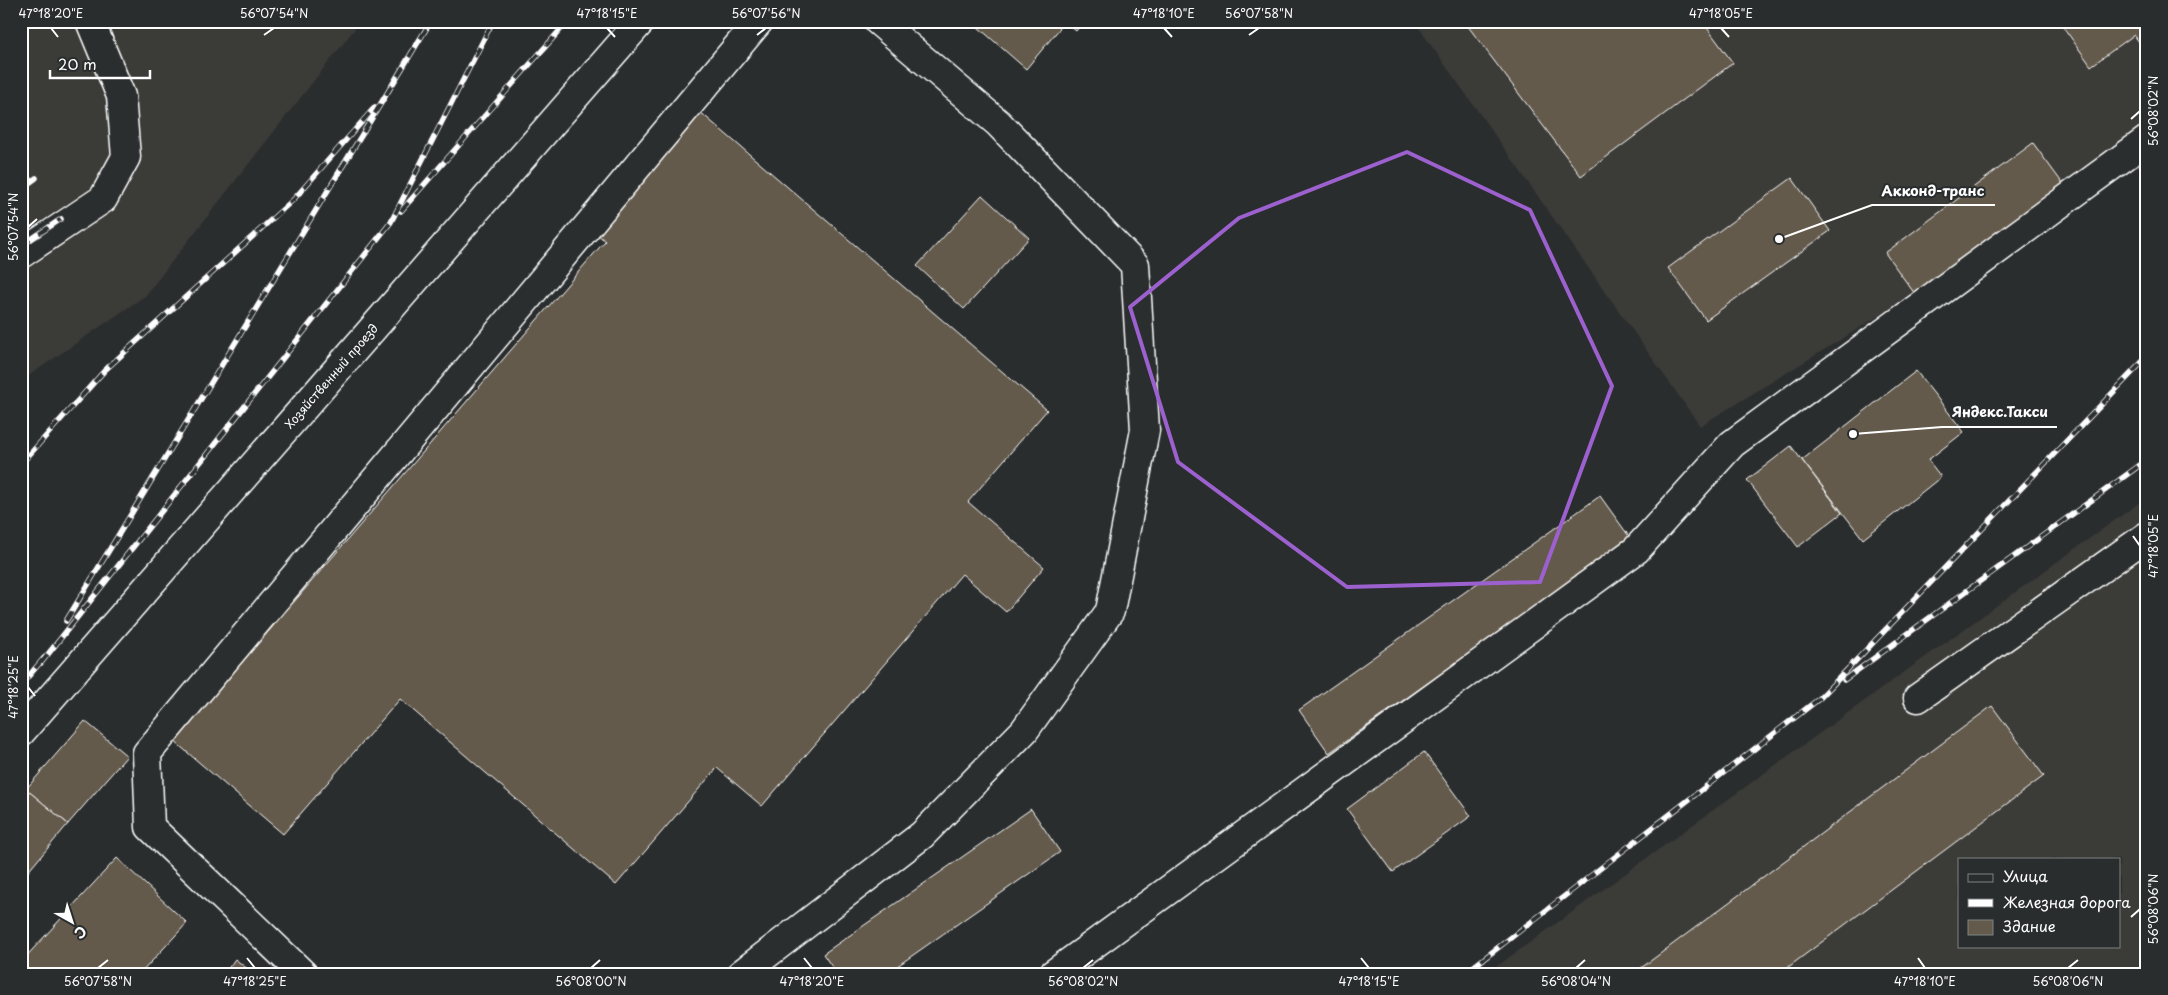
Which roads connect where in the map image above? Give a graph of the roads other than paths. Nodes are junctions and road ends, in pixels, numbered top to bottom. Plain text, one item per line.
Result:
1 (90, 21) edge
2 (641, 21) edge
3 (759, 21) edge
4 (878, 21) edge
5 (2147, 140) edge
6 (21, 254) edge
7 (2147, 536) edge
8 (1918, 698) dead end
9 (21, 732) edge
10 (303, 974) edge
11 (741, 974) edge
12 (1053, 974) edge

1 - 6 street
2 - 9 street, Хозяйственный проезд
3 - 10 street
4 - 11 street
5 - 12 street
7 - 8 street

